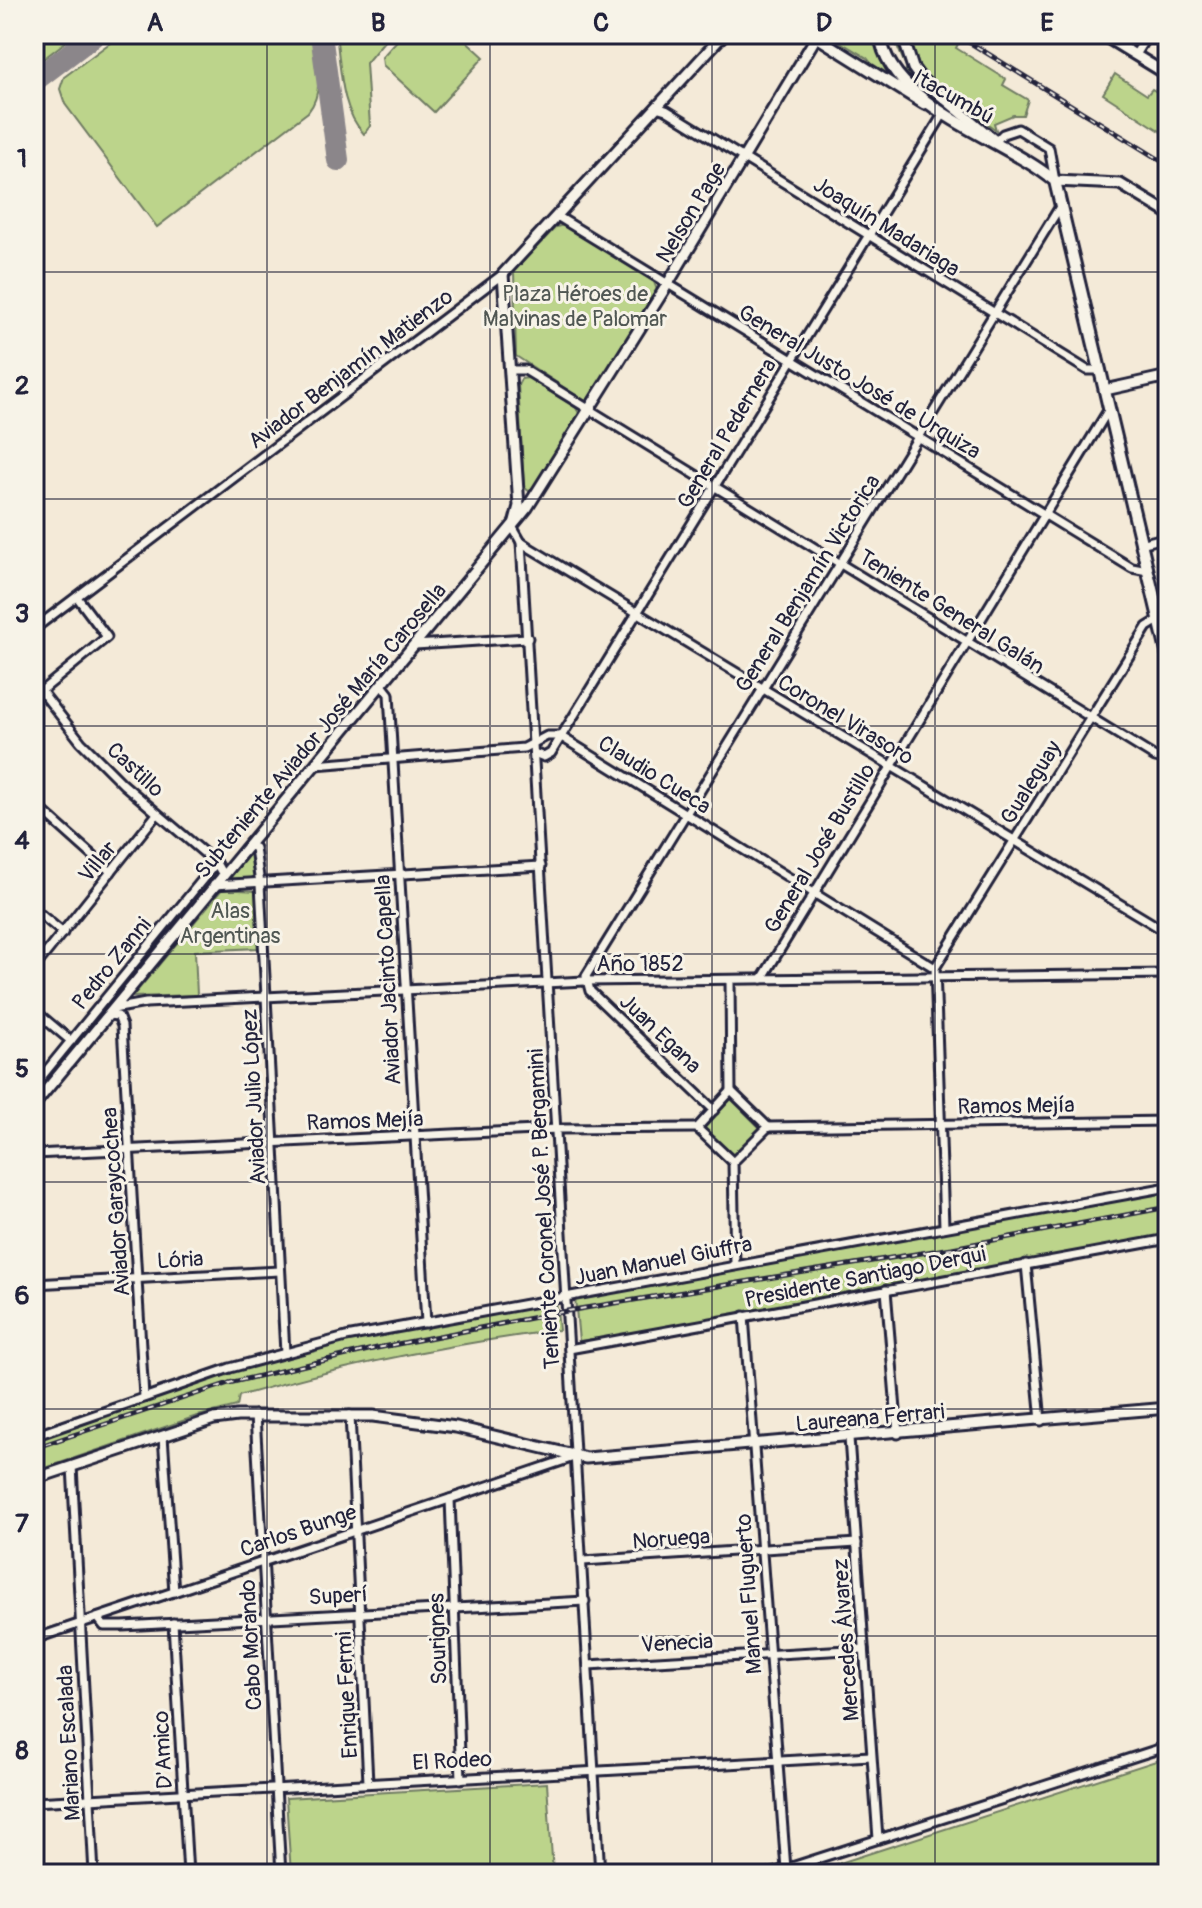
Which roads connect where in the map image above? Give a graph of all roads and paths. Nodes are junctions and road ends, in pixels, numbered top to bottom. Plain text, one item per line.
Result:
1 (724, 34) edge
2 (882, 34) edge
3 (902, 34) edge
4 (1101, 34) edge
5 (1148, 34) edge
6 (815, 35) edge
7 (1135, 55) junction
8 (1168, 75) edge
9 (656, 107) junction
10 (942, 116) junction
11 (995, 142) junction
12 (744, 158) junction
13 (1055, 181) junction
14 (1061, 204) junction
15 (1168, 213) edge
16 (557, 216) junction
17 (867, 235) junction
18 (503, 274) junction
19 (667, 285) junction
20 (993, 313) junction
21 (791, 360) junction
22 (511, 370) junction
23 (1101, 370) junction
24 (1168, 376) edge
25 (1105, 390) junction
26 (1109, 409) junction
27 (589, 410) junction
28 (917, 437) junction
29 (715, 486) junction
30 (1044, 515) junction
31 (513, 528) junction
32 (1168, 537) edge
33 (521, 542) junction
34 (1140, 544) junction
35 (840, 563) junction
36 (1148, 571) junction
37 (77, 597) junction
38 (638, 612) junction
39 (1160, 619) junction
40 (34, 629) edge
41 (528, 638) junction
42 (966, 641) junction
43 (415, 645) junction
44 (1168, 650) edge
45 (382, 685) junction
46 (763, 689) junction
47 (42, 692) junction
48 (34, 697) edge
49 (1091, 718) junction
50 (560, 736) junction
51 (534, 749) junction
52 (393, 757) junction
53 (1168, 760) edge
54 (315, 765) junction
55 (889, 766) junction
56 (34, 803) edge
57 (157, 814) junction
58 (686, 814) junction
59 (1014, 842) junction
60 (248, 845) junction
61 (216, 863) junction
62 (541, 866) junction
63 (111, 872) junction
64 (398, 874) junction
65 (223, 875) junction
66 (260, 884) junction
67 (214, 885) junction
68 (812, 892) junction
69 (34, 909) edge
70 (63, 933) junction
71 (1168, 933) edge
72 (923, 960) junction
73 (34, 968) edge
74 (937, 972) junction
75 (1168, 974) edge
76 (919, 977) junction
77 (762, 979) junction
78 (585, 981) junction
79 (730, 981) junction
80 (548, 983) junction
81 (404, 991) junction
82 (266, 998) junction
83 (34, 1010) edge
84 (111, 1012) junction
85 (71, 1041) junction
86 (34, 1086) edge
87 (731, 1091) junction
88 (34, 1105) edge
89 (714, 1110) junction
90 (1168, 1121) edge
91 (942, 1124) junction
92 (768, 1127) junction
93 (697, 1128) junction
94 (558, 1129) junction
95 (415, 1137) junction
96 (272, 1142) junction
97 (130, 1149) junction
98 (34, 1154) edge
99 (733, 1162) junction
100 (1168, 1187) edge
101 (944, 1226) junction
102 (1168, 1239) edge
103 (1026, 1264) junction
104 (735, 1265) junction
105 (280, 1271) junction
106 (139, 1279) junction
107 (34, 1284) edge
108 (886, 1290) junction
109 (566, 1297) junction
110 (744, 1316) junction
111 (426, 1323) junction
112 (569, 1349) junction
113 (285, 1353) junction
114 (144, 1397) junction
115 (1168, 1408) edge
116 (255, 1415) junction
117 (350, 1415) junction
118 (1041, 1422) junction
119 (898, 1434) junction
120 (34, 1436) edge
121 (163, 1436) junction
122 (849, 1438) junction
123 (755, 1445) junction
124 (574, 1457) junction
125 (72, 1466) junction
126 (34, 1479) edge
127 (450, 1499) junction
128 (355, 1529) junction
129 (857, 1543) junction
130 (763, 1550) junction
131 (264, 1560) junction
132 (583, 1561) junction
133 (174, 1592) junction
134 (585, 1601) junction
135 (453, 1608) junction
136 (360, 1611) junction
137 (267, 1617) junction
138 (98, 1618) junction
139 (173, 1623) junction
140 (81, 1624) junction
141 (34, 1639) edge
142 (864, 1649) junction
143 (770, 1655) junction
144 (588, 1665) junction
145 (1168, 1746) edge
146 (871, 1756) junction
147 (778, 1761) junction
148 (594, 1770) junction
149 (461, 1779) junction
150 (368, 1782) junction
151 (275, 1789) junction
152 (183, 1793) junction
153 (88, 1799) junction
154 (34, 1802) edge
155 (878, 1839) junction
156 (786, 1869) junction
157 (94, 1874) edge
158 (188, 1874) edge
159 (281, 1874) edge
160 (600, 1874) edge
161 (770, 1874) edge

1 - 9 street, Aviador Benjamín Matienzo
2 - 11 main road
3 - 11 street, Itacumbú
4 - 7 street
5 - 7 street
6 - 10 street, Itacumbú
6 - 12 street, Nelson Page
7 - 8 street
9 - 12 street, Joaquín Madariaga
9 - 16 street, Aviador Benjamín Matienzo
10 - 11 street, Itacumbú
10 - 17 street, General Pedernera
11 - 13 main road, Itacumbú
11 - 13 street
12 - 17 street, Joaquín Madariaga
12 - 19 street, Nelson Page
13 - 14 main road
13 - 15 street
14 - 20 street, General Benjamín Victorica
14 - 23 main road
16 - 18 street, Aviador Benjamín Matienzo
16 - 19 street, General Justo José de Urquiza
17 - 20 street, Joaquín Madariaga
17 - 21 street, General Pedernera
18 - 22 street
18 - 37 street, Aviador Benjamín Matienzo
19 - 21 street, General Justo José de Urquiza
19 - 27 street, Nelson Page
20 - 23 street, Joaquín Madariaga
20 - 28 street, General Benjamín Victorica
21 - 28 street, General Justo José de Urquiza
21 - 29 street, General Pedernera
22 - 27 street, Teniente General Galán
22 - 31 street
23 - 25 main road
24 - 25 street
25 - 26 main road
26 - 30 street, General José Bustillo
26 - 34 main road
27 - 29 street, Teniente General Galán
27 - 31 street, Nelson Page
28 - 30 street, General Justo José de Urquiza
28 - 35 street, General Benjamín Victorica
29 - 35 street, Teniente General Galán
29 - 38 street, General Pedernera
30 - 36 street, General Justo José de Urquiza
30 - 42 street, General José Bustillo
31 - 33 street, Coronel Virasoro
31 - 43 street, Subteniente Aviador José María Carosella
32 - 34 street
33 - 38 street, Coronel Virasoro
33 - 41 street, Teniente Coronel José P. Bergamini
34 - 36 main road
35 - 42 street, Teniente General Galán
35 - 46 street, General Benjamín Victorica
36 - 39 main road
37 - 40 street, Aviador Benjamín Matienzo
37 - 47 street
38 - 46 street, Coronel Virasoro
38 - 50 street, General Pedernera
39 - 44 main road
39 - 49 street, Gualeguay
41 - 43 street
41 - 51 street, Teniente Coronel José P. Bergamini
42 - 49 street, Teniente General Galán
42 - 55 street, General José Bustillo
43 - 45 street, Subteniente Aviador José María Carosella
45 - 52 street, Aviador Jacinto Capella
45 - 54 street, Subteniente Aviador José María Carosella
46 - 55 street, Coronel Virasoro
46 - 58 street, General Benjamín Victorica
47 - 48 street
47 - 57 street, Castillo
49 - 53 street, Teniente General Galán
49 - 59 street, Gualeguay
50 - 51 street
50 - 51 street, General Pedernera
50 - 58 street, Claudio Cueca
51 - 52 street
51 - 62 street, Teniente Coronel José P. Bergamini
52 - 54 street
52 - 64 street, Aviador Jacinto Capella
54 - 60 street, Subteniente Aviador José María Carosella
55 - 59 street, Coronel Virasoro
55 - 68 street, General José Bustillo
56 - 63 street
57 - 61 street, Castillo
57 - 63 street, Villar
58 - 68 street, Claudio Cueca
58 - 78 street, General Benjamín Victorica
59 - 71 street, Coronel Virasoro
59 - 74 street, Gualeguay
60 - 65 street, Subteniente Aviador José María Carosella
60 - 66 street, Aviador Julio López
61 - 65 street
61 - 85 street, Pedro Zanni
62 - 64 street
62 - 80 street, Teniente Coronel José P. Bergamini
63 - 70 street, Villar
64 - 66 street
64 - 81 street, Aviador Jacinto Capella
65 - 67 street, Subteniente Aviador José María Carosella
66 - 67 street
66 - 82 street, Aviador Julio López
67 - 84 street, Subteniente Aviador José María Carosella
68 - 72 street, Claudio Cueca
68 - 77 street, General José Bustillo
69 - 70 street
70 - 73 street, Villar
72 - 74 street, Claudio Cueca
72 - 76 street
74 - 75 street, Año 1852
74 - 76 street, Año 1852
74 - 91 street
76 - 77 street, Año 1852
77 - 79 street, Año 1852
78 - 79 street, Año 1852
78 - 80 street, Año 1852
78 - 89 street, Juan Egana
79 - 87 street
80 - 81 street, Año 1852
80 - 94 street, Teniente Coronel José P. Bergamini
81 - 82 street, Año 1852
81 - 95 street, Aviador Jacinto Capella
82 - 84 street, Año 1852
82 - 96 street, Aviador Julio López
83 - 85 street
84 - 88 street, Subteniente Aviador José María Carosella
84 - 97 street, Aviador Garaycochea
85 - 86 street, Pedro Zanni
87 - 89 street
87 - 92 street
89 - 93 street
90 - 91 street, Ramos Mejía
91 - 92 street, Ramos Mejía
91 - 101 street
92 - 99 street
93 - 94 street, Ramos Mejía
93 - 99 street
94 - 95 street, Ramos Mejía
94 - 109 street, Teniente Coronel José P. Bergamini
95 - 96 street, Ramos Mejía
95 - 111 street, Aviador Jacinto Capella
96 - 97 street, Ramos Mejía
96 - 105 street, Aviador Julio López
97 - 98 street, Ramos Mejía
97 - 106 street, Aviador Garaycochea
99 - 104 street
100 - 101 street, Juan Manuel Giuffra
101 - 104 street, Juan Manuel Giuffra
102 - 103 street, Presidente Santiago Derqui
103 - 108 street, Presidente Santiago Derqui
103 - 118 street
104 - 109 street, Juan Manuel Giuffra
105 - 106 street, Lória
105 - 113 street, Aviador Julio López
106 - 107 street, Lória
106 - 114 street, Aviador Garaycochea
108 - 110 street, Presidente Santiago Derqui
108 - 119 street
109 - 111 street, Juan Manuel Giuffra
109 - 112 street, Teniente Coronel José P. Bergamini
110 - 112 street, Presidente Santiago Derqui
110 - 123 street, Manuel Fluguerto
111 - 113 street, Juan Manuel Giuffra
112 - 124 street, Teniente Coronel José P. Bergamini
113 - 114 street, Juan Manuel Giuffra
114 - 120 street, Juan Manuel Giuffra
115 - 118 street, Laureana Ferrari
116 - 117 street
116 - 121 street
116 - 131 street, Cabo Morando
117 - 124 street
117 - 128 street, Enrique Fermi
118 - 119 street, Laureana Ferrari
119 - 122 street, Laureana Ferrari
121 - 125 street
121 - 133 street
122 - 123 street, Laureana Ferrari
122 - 129 street, Mercedes Álvarez
123 - 124 street, Laureana Ferrari
123 - 130 street, Manuel Fluguerto
124 - 127 street, Carlos Bunge
124 - 132 street, Teniente Coronel José P. Bergamini
125 - 126 street
125 - 140 street, Mariano Escalada
127 - 128 street, Carlos Bunge
127 - 135 street, Sourignes
128 - 131 street, Carlos Bunge
128 - 136 street, Enrique Fermi
129 - 130 street, Noruega
129 - 142 street, Mercedes Álvarez
130 - 132 street, Noruega
130 - 143 street, Manuel Fluguerto
131 - 133 street, Carlos Bunge
131 - 137 street, Cabo Morando
132 - 134 street, Teniente Coronel José P. Bergamini
133 - 138 street, Carlos Bunge
134 - 135 street, Superí
134 - 144 street, Teniente Coronel José P. Bergamini
135 - 136 street, Superí
135 - 149 street, Sourignes
136 - 137 street, Superí
136 - 150 street, Enrique Fermi
137 - 139 street, Superí
137 - 151 street, Cabo Morando
138 - 139 street, Superí
138 - 140 street, Carlos Bunge
139 - 152 street, D'Amico
140 - 141 street, Carlos Bunge
140 - 153 street, Mariano Escalada
142 - 143 street, Venecia
142 - 146 street, Mercedes Álvarez
143 - 144 street, Venecia
143 - 147 street, Manuel Fluguerto
144 - 148 street, Teniente Coronel José P. Bergamini
145 - 155 street
146 - 147 street, El Rodeo
146 - 155 street, Mercedes Álvarez
147 - 148 street, El Rodeo
147 - 156 street, Manuel Fluguerto
148 - 149 street, El Rodeo
148 - 160 street, Teniente Coronel José P. Bergamini
149 - 150 street, El Rodeo
150 - 151 street, El Rodeo
151 - 152 street, El Rodeo
151 - 159 street, Cabo Morando
152 - 153 street, El Rodeo
152 - 158 street, D'Amico
153 - 154 street, El Rodeo
153 - 157 street, Mariano Escalada
155 - 156 street
156 - 161 street

